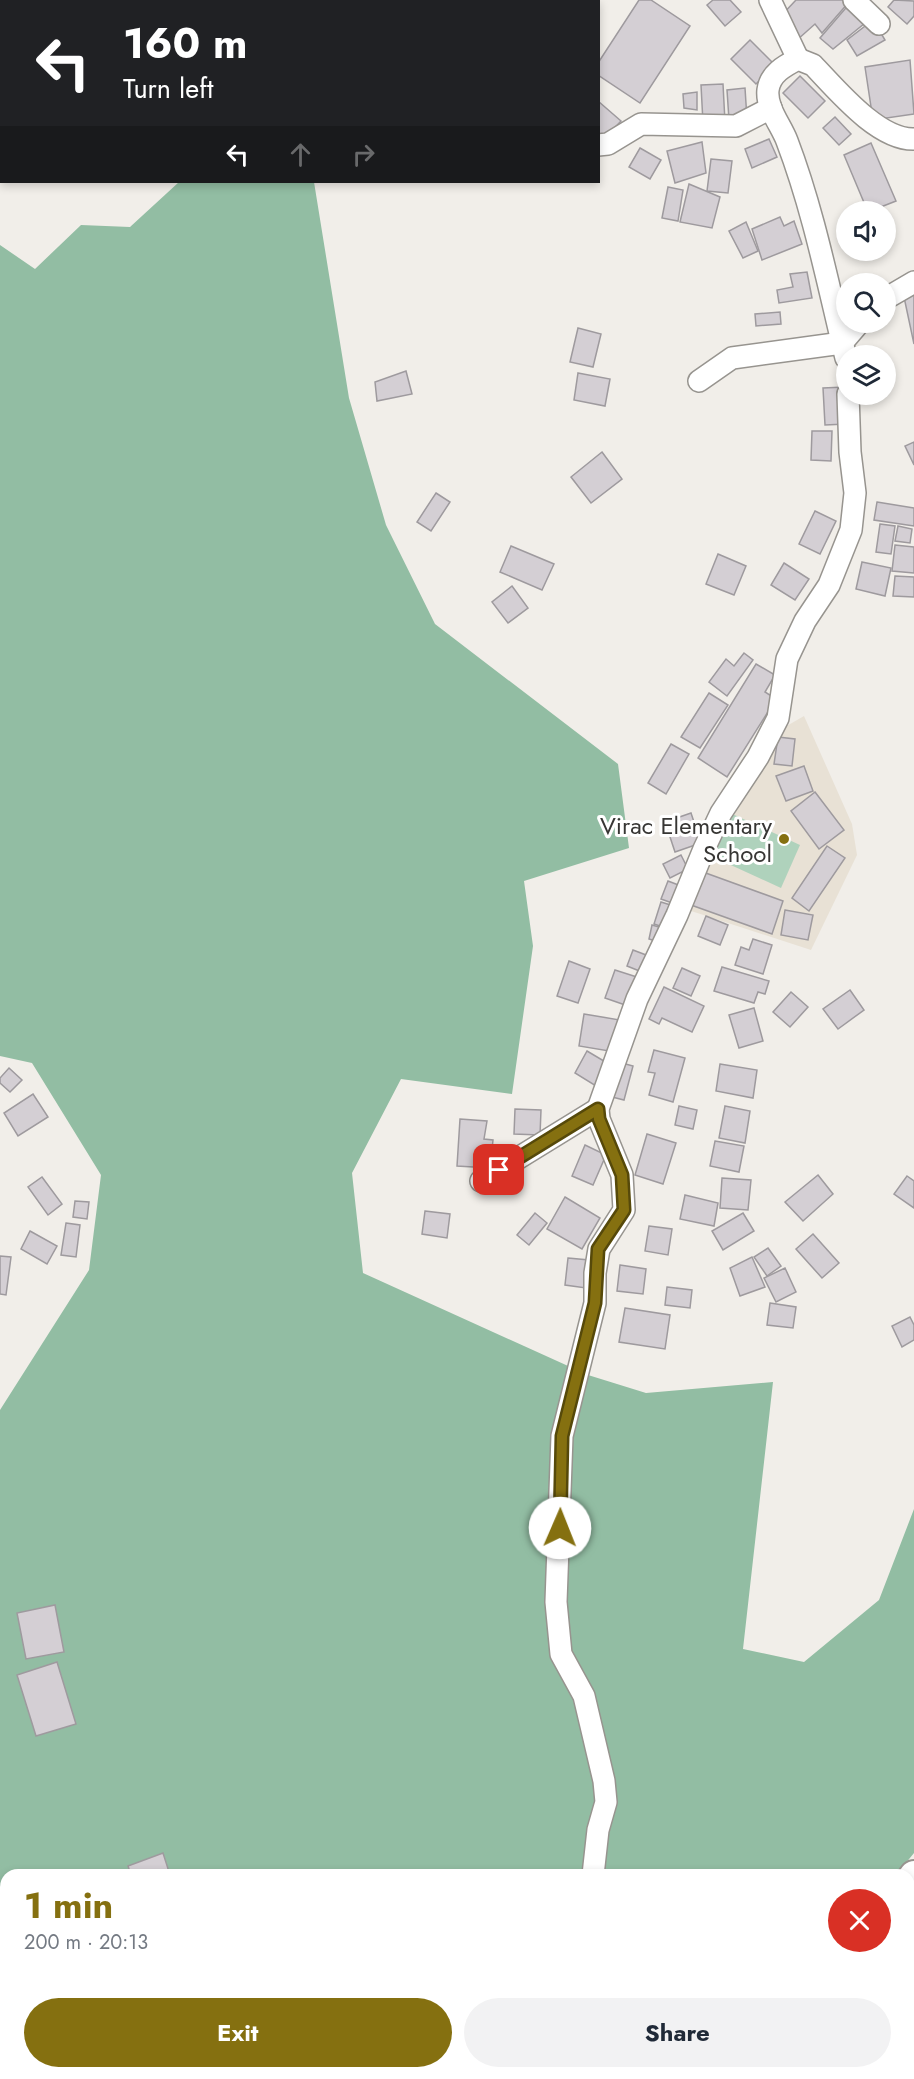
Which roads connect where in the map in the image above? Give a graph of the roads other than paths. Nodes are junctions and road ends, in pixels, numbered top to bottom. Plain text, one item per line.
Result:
1 (770, 0) edge
2 (854, 0) edge
3 (879, 24) dead end
4 (798, 59) junction
5 (771, 108) junction
6 (914, 139) edge
7 (600, 145) edge
8 (914, 282) edge
9 (896, 293) edge
10 (843, 345) edge
11 (836, 352) edge
12 (699, 381) dead end
13 (848, 405) edge
14 (598, 1109) junction
15 (481, 1181) dead end
16 (594, 1869) edge

1 - 4 street
2 - 3 street
4 - 5 street
4 - 6 street
5 - 7 street
5 - 10 street
8 - 9 street
11 - 12 street
13 - 14 street
14 - 15 street
14 - 16 street

